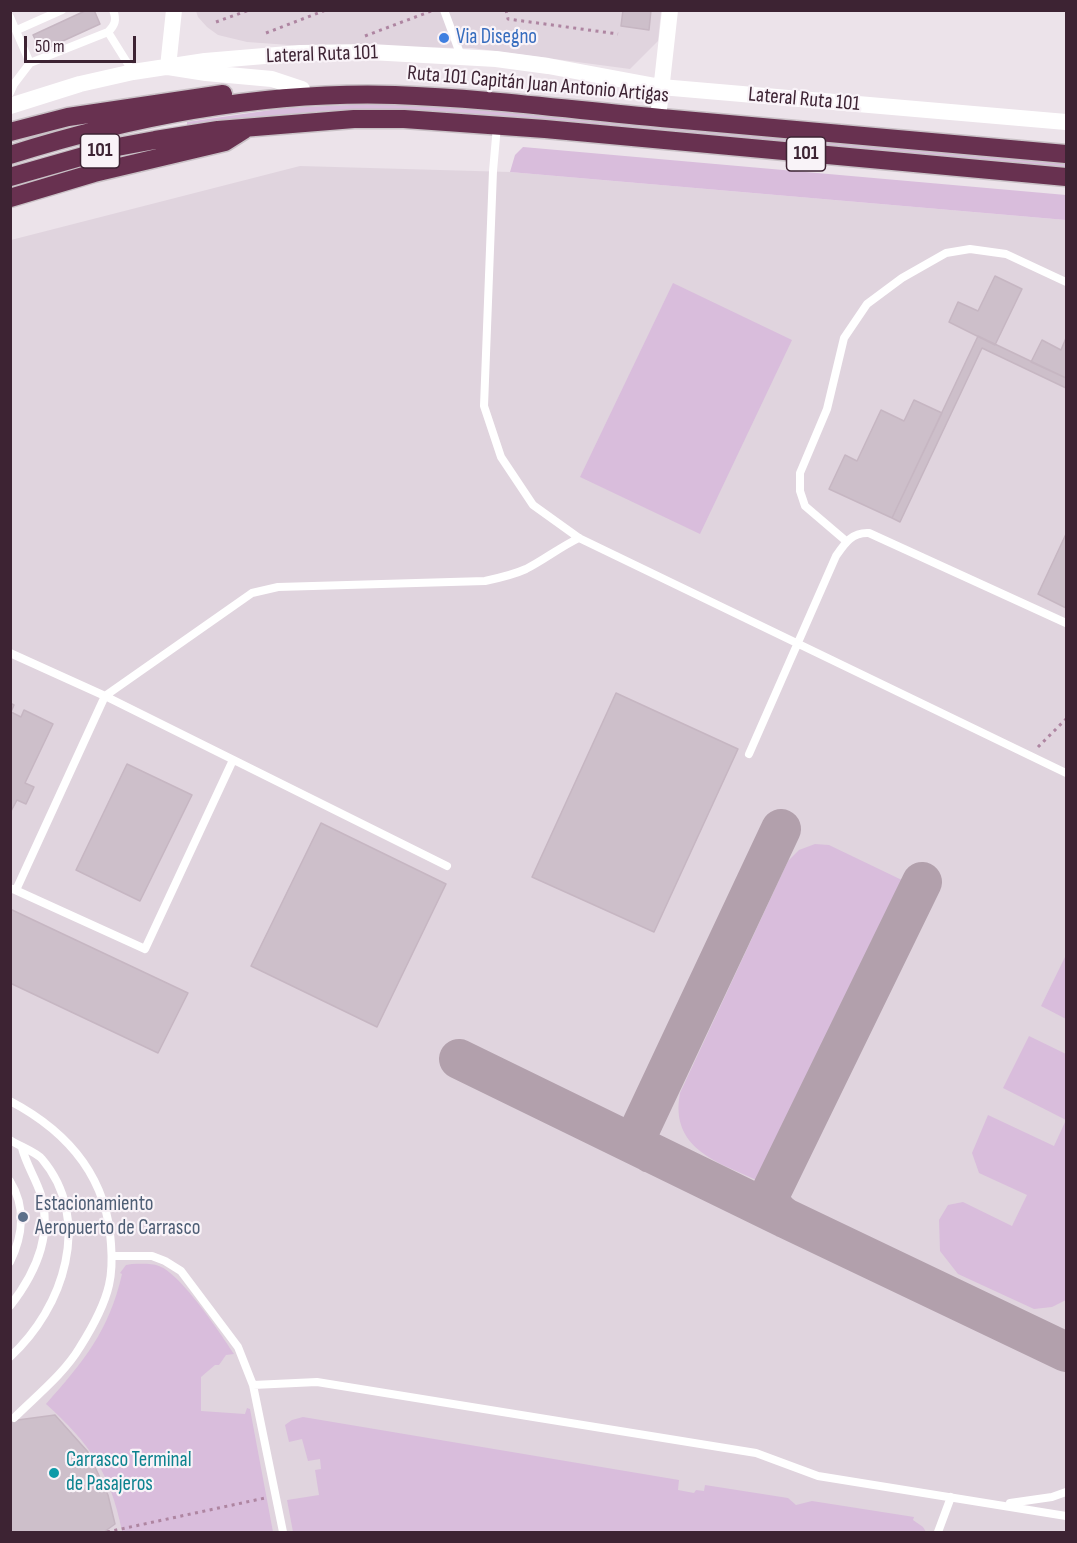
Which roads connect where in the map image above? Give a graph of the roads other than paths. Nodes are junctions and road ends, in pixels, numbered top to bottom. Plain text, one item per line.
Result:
1 (62, 10) edge
2 (113, 10) edge
3 (174, 10) edge
4 (444, 10) edge
5 (670, 10) edge
6 (10, 17) edge
7 (17, 30) junction
8 (108, 32) junction
9 (461, 56) junction
10 (30, 63) junction
11 (168, 67) junction
12 (133, 72) junction
13 (661, 87) junction
14 (302, 89) junction
15 (10, 93) edge
16 (334, 97) junction
17 (10, 106) edge
18 (658, 118) junction
19 (1066, 123) edge
20 (497, 126) junction
21 (248, 127) junction
22 (10, 132) edge
23 (1066, 154) edge
24 (10, 155) edge
25 (10, 177) edge
26 (1066, 177) edge
27 (10, 198) edge
28 (1066, 282) edge
29 (579, 538) junction
30 (846, 541) junction
31 (1066, 622) edge
32 (798, 645) junction
33 (10, 653) edge
34 (105, 696) junction
35 (749, 754) dead end
36 (233, 760) junction
37 (1066, 773) edge
38 (447, 866) dead end
39 (13, 889) edge
40 (10, 1101) edge
41 (10, 1140) edge
42 (22, 1148) junction
43 (10, 1181) edge
44 (10, 1233) edge
45 (21, 1235) junction
46 (112, 1256) junction
47 (10, 1262) edge
48 (10, 1306) edge
49 (10, 1357) edge
50 (253, 1385) junction
51 (14, 1418) dead end
52 (1066, 1492) edge
53 (951, 1497) junction
54 (995, 1504) junction
55 (1066, 1516) edge
56 (283, 1533) edge
57 (938, 1533) edge

1 - 7 lane
2 - 8 lane
3 - 11 street
4 - 9 lane
5 - 13 street
6 - 7 lane
7 - 10 lane
8 - 10 lane
8 - 12 lane
9 - 11 street, Lateral Ruta 101
9 - 13 street, Lateral Ruta 101
10 - 15 lane
11 - 12 street, Lateral Ruta 101
11 - 14 street
12 - 17 street, Lateral Ruta 101
13 - 18 street
13 - 19 street, Lateral Ruta 101
14 - 16 highway
14 - 22 highway
16 - 18 highway, Ruta 101 Capitán Juan Antonio Artigas / 101
16 - 24 highway, Ruta 101 Capitán Juan Antonio Artigas / 101
18 - 23 highway, Ruta 101 Capitán Juan Antonio Artigas / 101
20 - 21 highway, Ruta 101 Capitán Juan Antonio Artigas / 101
20 - 26 highway, Ruta 101 Capitán Juan Antonio Artigas / 101
20 - 29 lane
21 - 25 highway, Ruta 101 Capitán Juan Antonio Artigas / 101
21 - 27 highway
28 - 30 lane
29 - 32 lane
29 - 34 lane
30 - 31 lane
30 - 32 lane
32 - 35 lane
32 - 37 lane
33 - 34 lane
34 - 36 lane
34 - 39 lane
36 - 38 lane
36 - 39 lane
40 - 46 lane
41 - 42 lane
42 - 48 lane
42 - 49 lane
43 - 45 lane
44 - 45 lane
45 - 47 lane
46 - 50 lane
46 - 51 lane
50 - 53 lane
50 - 56 lane
52 - 54 lane
53 - 54 lane
53 - 57 lane
54 - 55 lane

